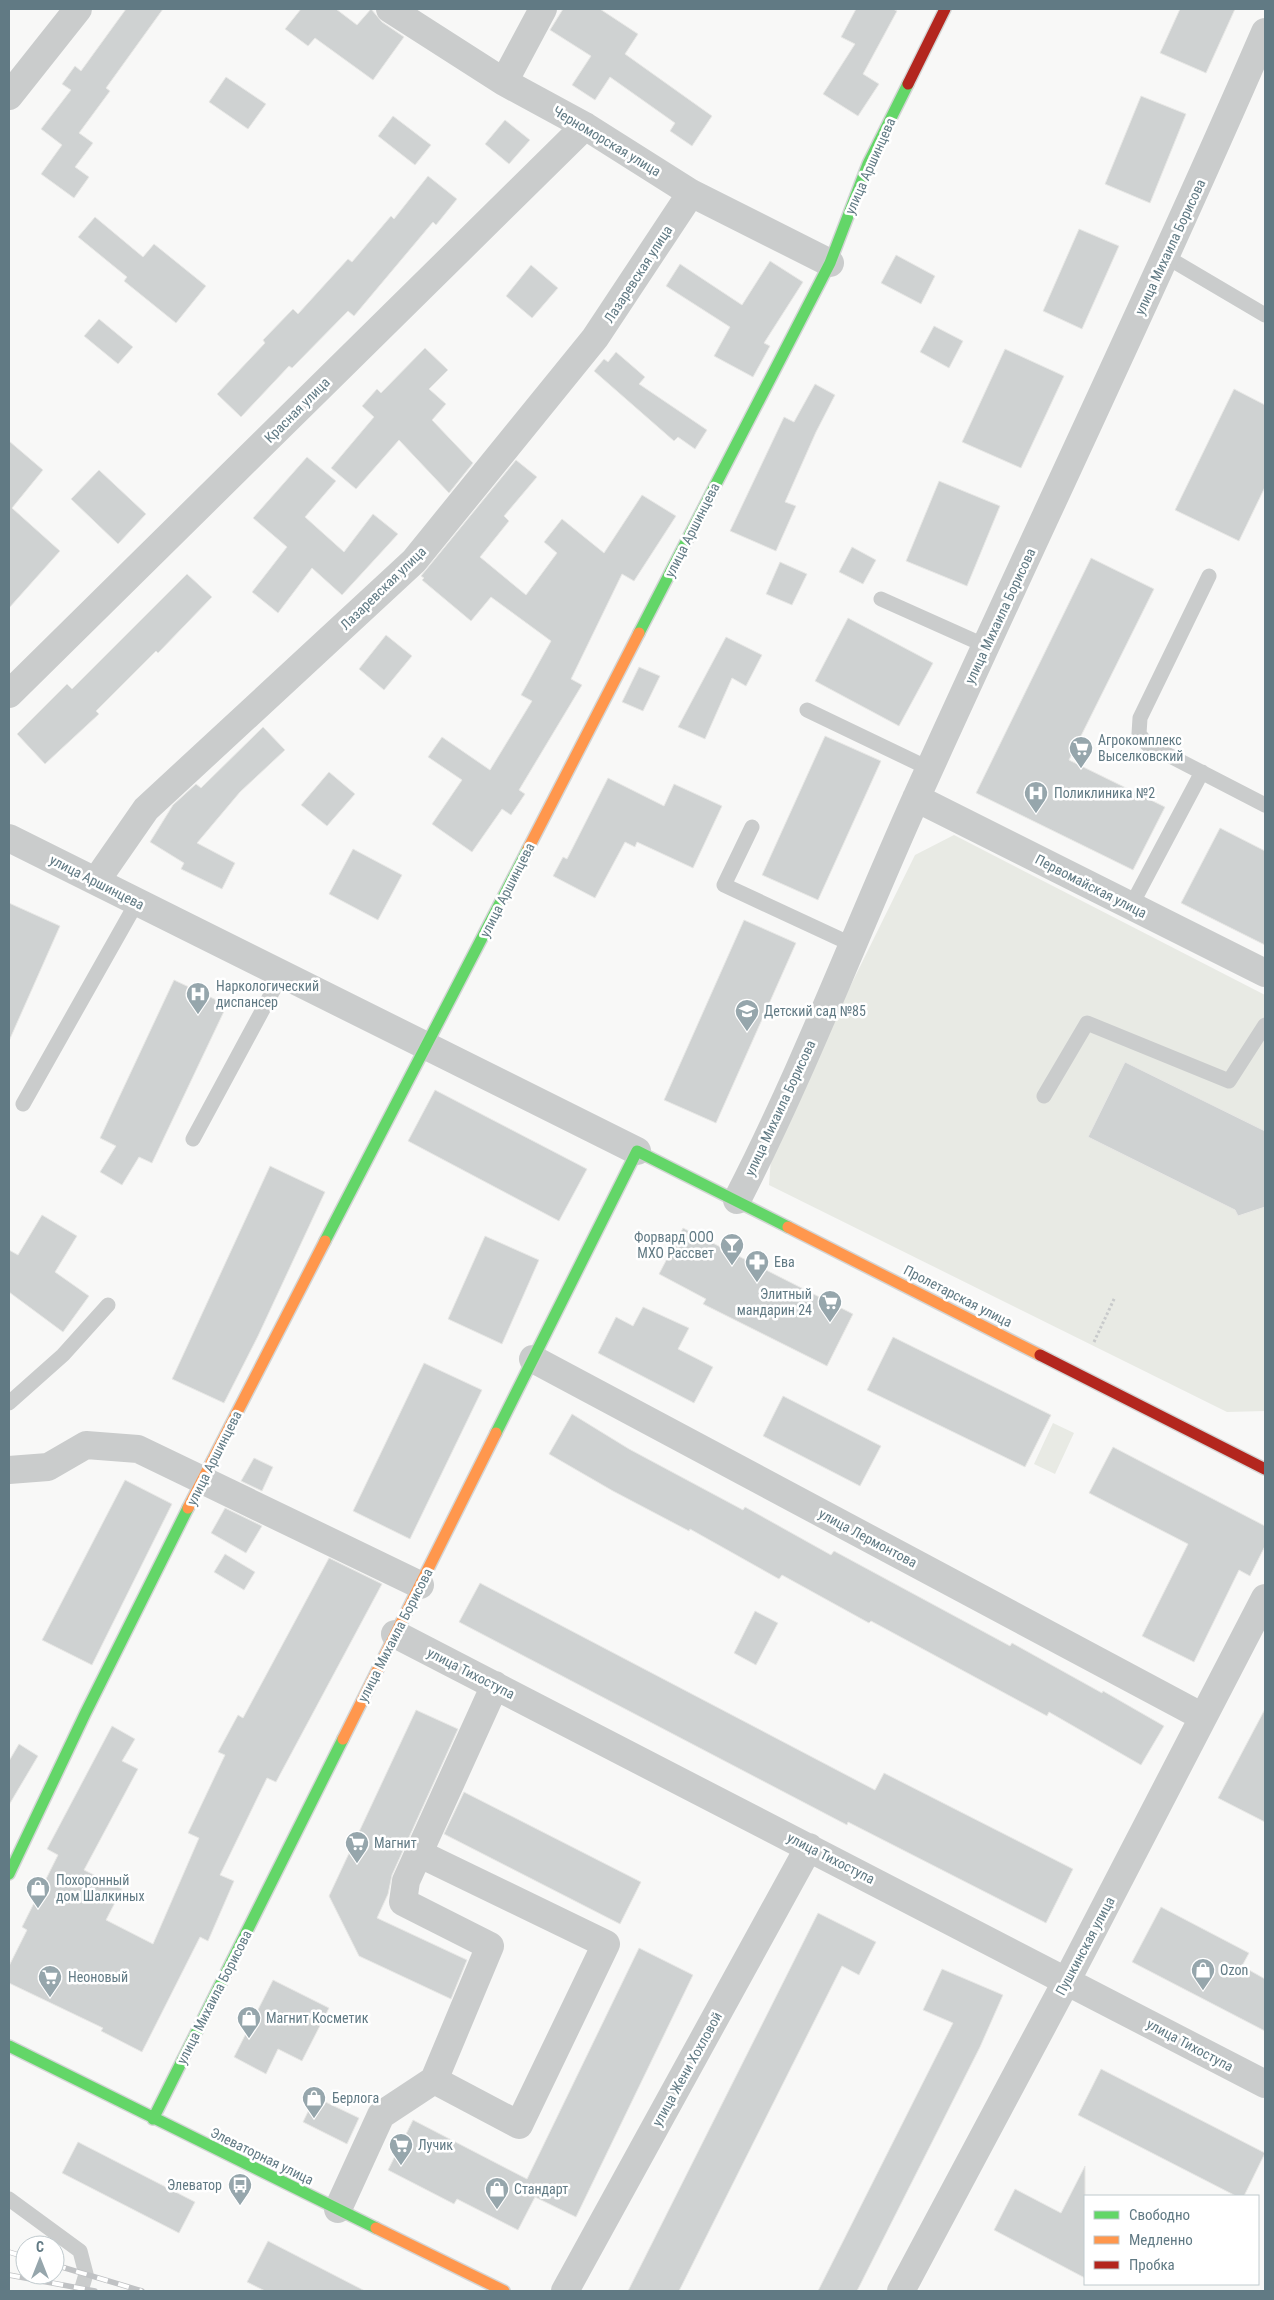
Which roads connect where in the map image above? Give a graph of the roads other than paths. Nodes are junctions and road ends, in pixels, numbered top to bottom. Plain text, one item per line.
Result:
1 (78, 9) edge
2 (390, 9) edge
3 (543, 9) edge
4 (945, 9) edge
5 (1265, 32) edge
6 (504, 82) junction
7 (9, 96) edge
8 (585, 126) junction
9 (691, 192) junction
10 (1166, 256) junction
11 (830, 262) junction
12 (1265, 315) edge
13 (1209, 576) dead end
14 (881, 599) dead end
15 (986, 646) junction
16 (9, 694) edge
17 (807, 710) dead end
18 (930, 769) junction
19 (1202, 772) junction
20 (916, 798) junction
21 (1265, 805) edge
22 (752, 827) dead end
23 (10, 842) edge
24 (96, 881) junction
25 (137, 902) junction
26 (1131, 906) junction
27 (853, 945) junction
28 (282, 974) junction
29 (1265, 974) edge
30 (1265, 1025) edge
31 (427, 1046) junction
32 (1044, 1096) dead end
33 (23, 1104) dead end
34 (193, 1139) dead end
35 (637, 1151) junction
36 (737, 1200) junction
37 (108, 1306) dead end
38 (533, 1359) junction
39 (9, 1403) edge
40 (1265, 1469) edge
41 (9, 1470) edge
42 (202, 1478) junction
43 (420, 1585) junction
44 (1265, 1598) edge
45 (395, 1634) junction
46 (495, 1685) junction
47 (1204, 1718) junction
48 (809, 1848) junction
49 (418, 1853) junction
50 (12, 1860) edge
51 (1067, 1980) junction
52 (9, 2046) edge
53 (434, 2080) junction
54 (1265, 2084) edge
55 (153, 2119) junction
56 (9, 2199) edge
57 (338, 2209) junction
58 (81, 2291) edge
59 (504, 2291) edge
60 (565, 2291) edge
61 (902, 2291) edge

1 - 7 street
2 - 6 street, Черноморская улица
3 - 6 street
4 - 11 street, улица Аршинцева
5 - 10 street, улица Михаила Борисова
6 - 8 street, Черноморская улица
8 - 9 street, Черноморская улица
8 - 16 street, Красная улица
9 - 11 street, Черноморская улица
9 - 24 street, Лазаревская улица
10 - 12 lane
10 - 15 street, улица Михаила Борисова
11 - 31 street, улица Аршинцева
13 - 19 lane
14 - 15 lane
15 - 18 street, улица Михаила Борисова
17 - 18 lane
18 - 20 street, улица Михаила Борисова
19 - 21 lane
19 - 26 lane
20 - 26 street, Первомайская улица
20 - 27 street, улица Михаила Борисова
22 - 27 lane
23 - 24 street, улица Аршинцева
24 - 25 street, улица Аршинцева
25 - 28 street, улица Аршинцева
25 - 33 lane
26 - 29 street, Первомайская улица
27 - 36 street, улица Михаила Борисова
28 - 31 street, улица Аршинцева
28 - 34 lane
30 - 32 lane
31 - 35 street, улица Аршинцева
31 - 42 street, улица Аршинцева
35 - 36 street, Пролетарская улица
35 - 38 street, улица Михаила Борисова
36 - 40 street, Пролетарская улица
37 - 39 lane
38 - 43 street, улица Михаила Борисова
38 - 47 street, улица Лермонтова
41 - 42 street
42 - 43 street
42 - 50 street, улица Аршинцева
43 - 45 street, улица Михаила Борисова
44 - 47 street, Пушкинская улица
45 - 46 street, улица Тихоступа
45 - 55 street, улица Михаила Борисова
46 - 48 street, улица Тихоступа
46 - 49 street
47 - 51 street, Пушкинская улица
48 - 51 street, улица Тихоступа
48 - 60 street, улица Жени Хохловой
49 - 53 street
49 - 53 street
51 - 54 street, улица Тихоступа
51 - 61 street, Пушкинская улица
52 - 55 street, Элеваторная улица
53 - 57 street
55 - 57 street, Элеваторная улица
56 - 58 lane
57 - 59 street, Элеваторная улица

